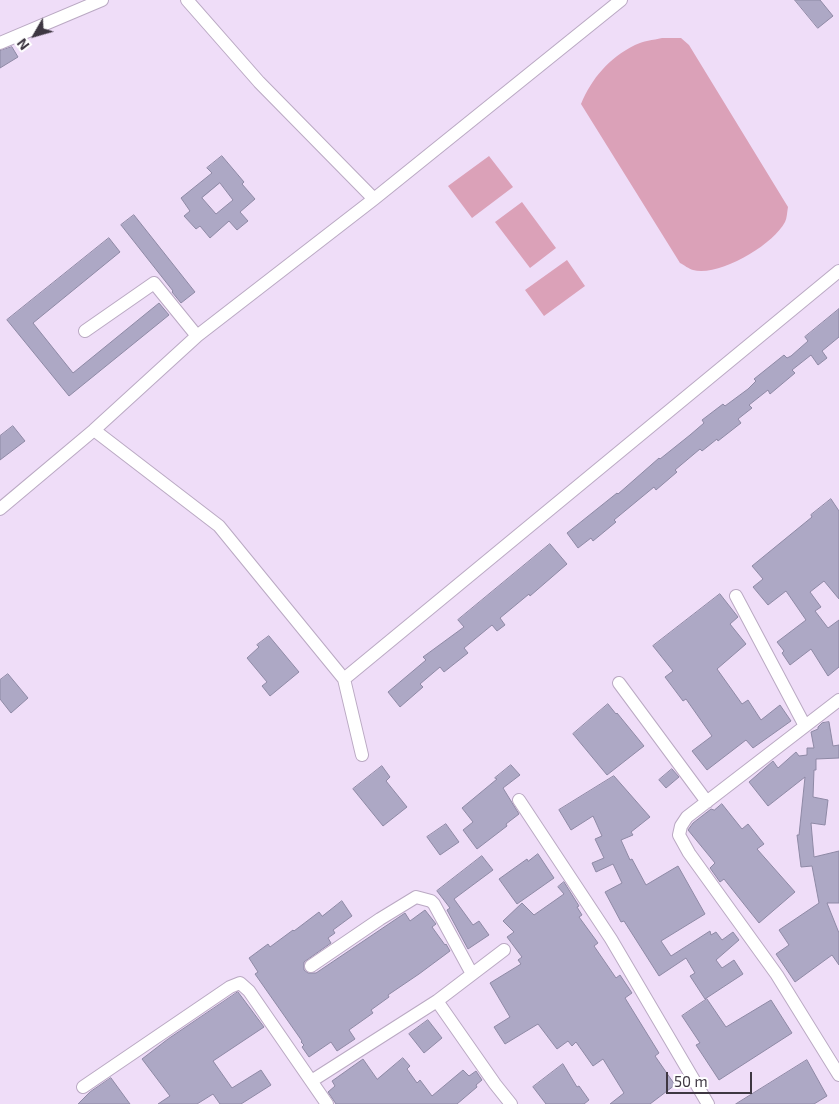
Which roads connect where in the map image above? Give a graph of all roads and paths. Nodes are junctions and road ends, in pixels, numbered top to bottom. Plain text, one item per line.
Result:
1 (102, 0) edge
2 (187, 0) edge
3 (621, 0) edge
4 (0, 42) edge
5 (374, 199) junction
6 (839, 271) edge
7 (85, 331) dead end
8 (197, 336) junction
9 (94, 430) junction
10 (0, 508) edge
11 (736, 596) dead end
12 (344, 679) junction
13 (619, 682) dead end
14 (839, 700) edge
15 (805, 726) junction
16 (362, 755) dead end
17 (519, 800) dead end
18 (707, 802) junction
19 (504, 950) dead end
20 (311, 966) dead end
21 (472, 974) junction
22 (437, 1001) junction
23 (839, 1075) edge
24 (312, 1080) junction
25 (83, 1087) dead end
26 (327, 1104) edge
27 (511, 1104) edge
28 (708, 1104) edge

1 - 4 street
2 - 5 street
3 - 5 street
5 - 8 street
6 - 12 street
7 - 8 street
8 - 9 street
9 - 10 street
9 - 12 street
11 - 15 street
12 - 16 street
13 - 18 street
14 - 15 street
15 - 18 street
17 - 28 street
18 - 23 street
19 - 21 street
20 - 21 street
21 - 22 street
22 - 24 street
22 - 27 street
24 - 25 street
24 - 26 street

